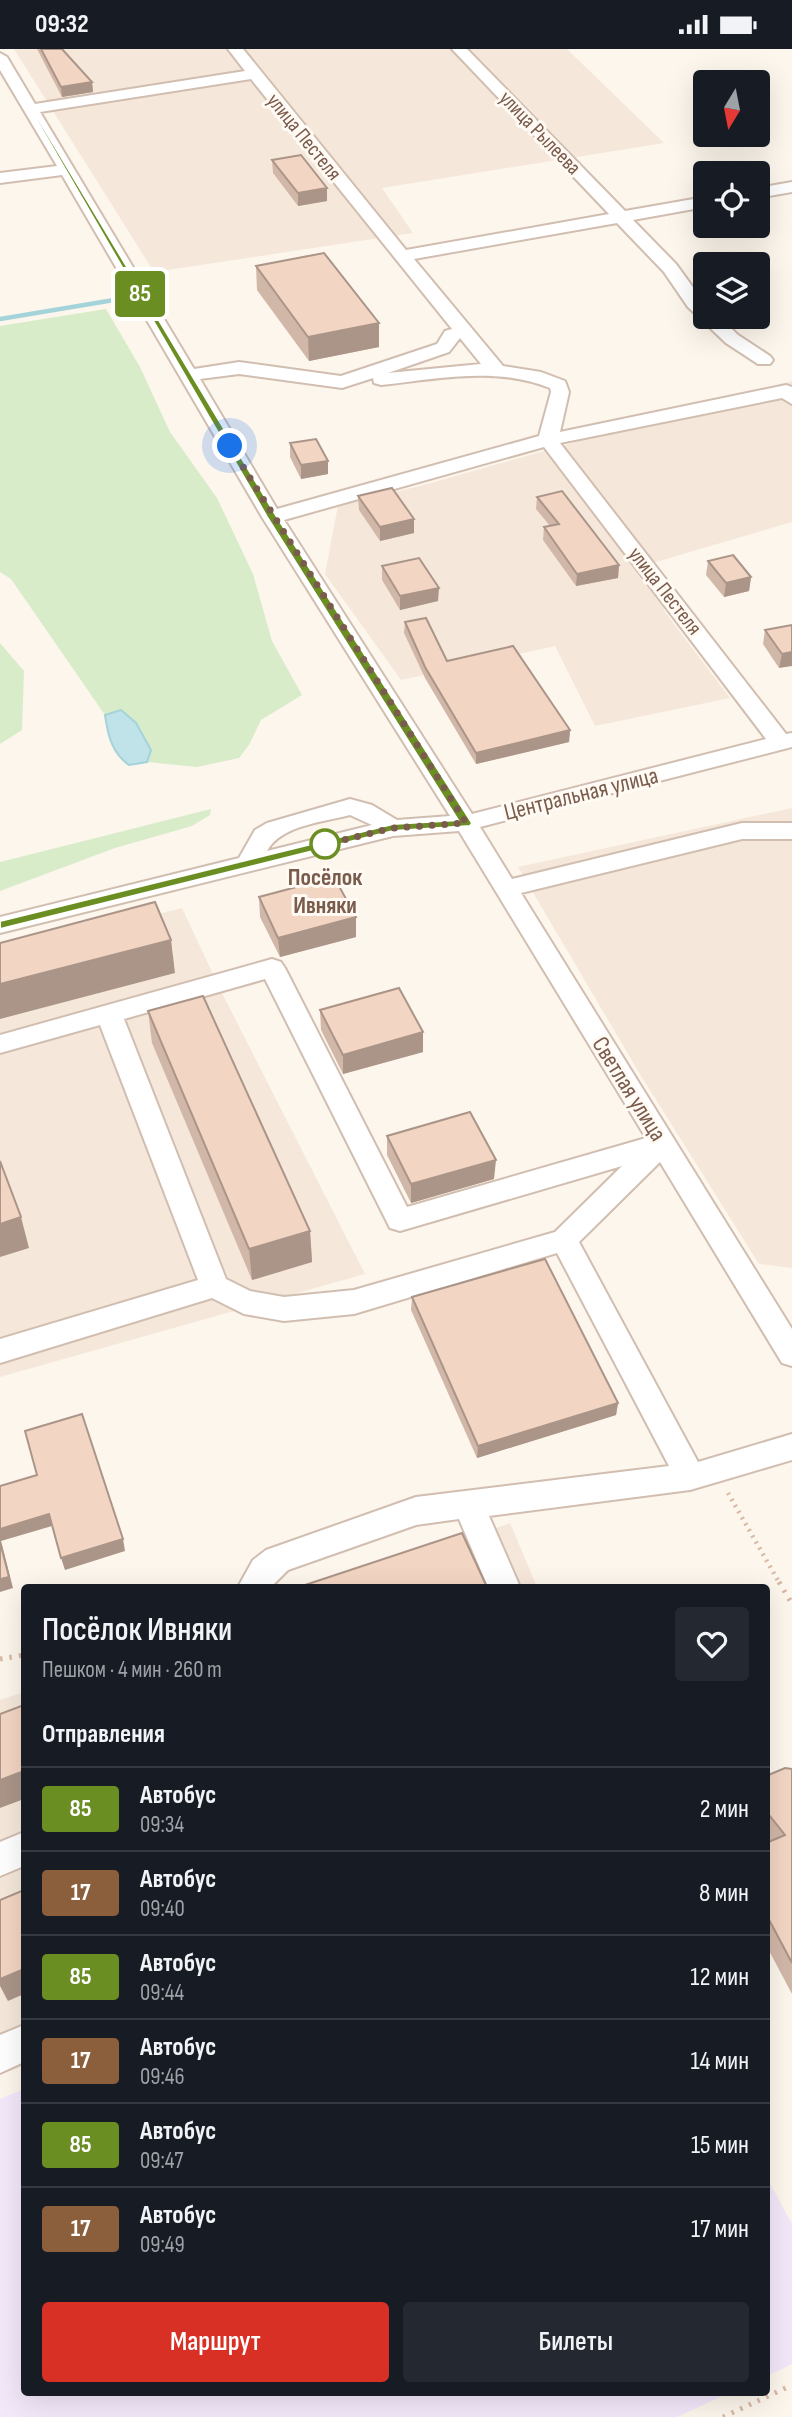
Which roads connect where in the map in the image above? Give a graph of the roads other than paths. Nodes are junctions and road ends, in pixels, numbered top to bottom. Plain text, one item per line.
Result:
1 (234, 49) edge
2 (459, 49) edge
3 (3, 67) edge
4 (254, 74) junction
5 (32, 109) junction
6 (67, 170) junction
7 (0, 179) edge
8 (792, 187) edge
9 (770, 191) edge
10 (693, 204) edge
11 (620, 218) junction
12 (401, 256) junction
13 (693, 302) edge
14 (722, 329) edge
15 (463, 331) junction
16 (764, 360) dead end
17 (497, 371) junction
18 (188, 375) junction
19 (366, 376) junction
20 (792, 398) edge
21 (548, 440) junction
22 (272, 517) junction
23 (787, 741) edge
24 (466, 823) junction
25 (792, 831) edge
26 (505, 889) junction
27 (0, 925) edge
28 (109, 1013) junction
29 (0, 1044) edge
30 (662, 1144) junction
31 (564, 1240) junction
32 (215, 1286) junction
33 (787, 1339) edge
34 (0, 1350) edge
35 (792, 1447) edge
36 (703, 1474) junction
37 (468, 1504) junction
38 (256, 1584) edge
39 (503, 1584) edge
40 (21, 1850) edge
41 (0, 1859) edge
42 (21, 2045) edge
43 (0, 2054) edge

1 - 4 street, улица Пестеля
2 - 11 street, улица Рылеева
3 - 5 street, Светлая улица
4 - 5 street
4 - 12 street, улица Пестеля
5 - 6 street, Светлая улица
6 - 7 street
6 - 18 street, Светлая улица
8 - 9 street
10 - 11 street
11 - 12 street
11 - 13 street, улица Рылеева
12 - 15 street, улица Пестеля
14 - 16 street, улица Рылеева
15 - 17 street, улица Пестеля
15 - 19 street
17 - 19 street
17 - 21 street
18 - 19 street
18 - 22 street, Светлая улица
20 - 21 street
21 - 22 street
21 - 23 street, улица Пестеля
22 - 24 street, Светлая улица
23 - 24 street, Центральная улица
24 - 26 street, Светлая улица
24 - 27 street, Центральная улица
25 - 26 street
26 - 30 street, Светлая улица
28 - 29 street
28 - 30 street
28 - 32 street
30 - 31 street
30 - 33 street, Светлая улица
31 - 32 street
31 - 36 street
32 - 34 street
35 - 36 street
36 - 37 street
37 - 38 street
37 - 39 street
40 - 41 street
42 - 43 street

